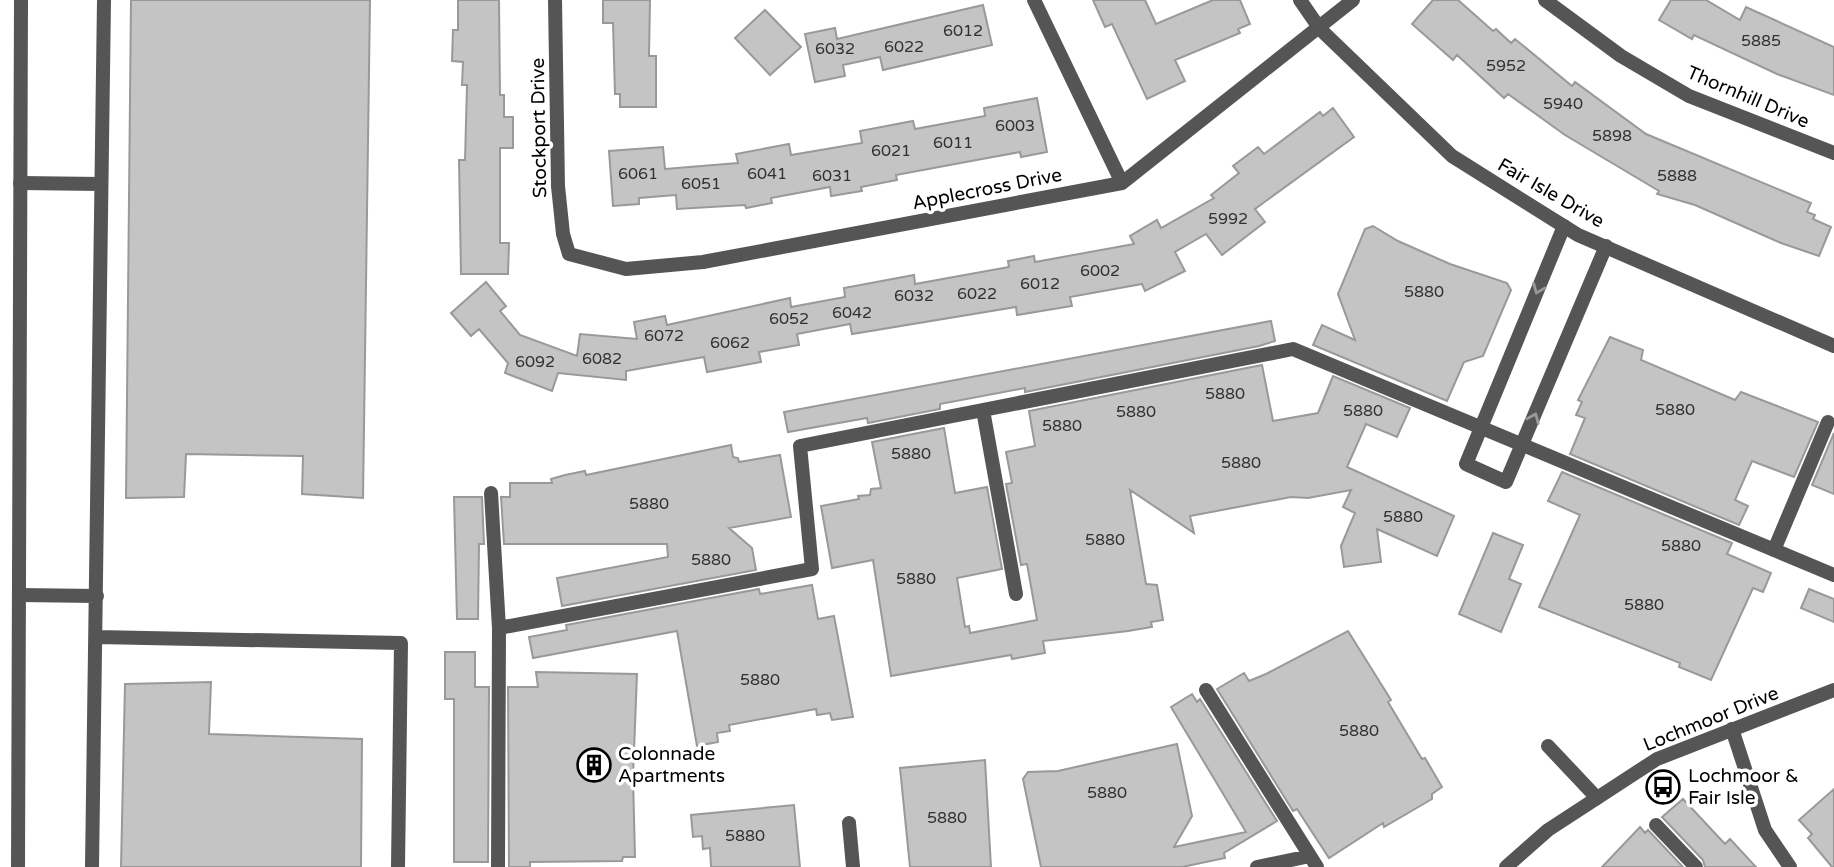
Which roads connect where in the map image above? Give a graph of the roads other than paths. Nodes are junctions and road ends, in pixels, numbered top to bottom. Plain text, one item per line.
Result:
1 (21, 0) edge
2 (104, 0) edge
3 (555, 0) edge
4 (1034, 0) edge
5 (1300, 0) edge
6 (1353, 0) edge
7 (1545, 0) edge
8 (1320, 29) junction
9 (1834, 153) edge
10 (20, 183) junction
11 (1122, 183) junction
12 (101, 184) junction
13 (1564, 226) junction
14 (1606, 246) junction
15 (569, 254) joint
16 (1834, 346) edge
17 (983, 410) junction
18 (1828, 422) dead end
19 (1480, 428) junction
20 (1523, 445) junction
21 (491, 494) dead end
22 (1774, 550) junction
23 (1834, 575) edge
24 (19, 594) junction
25 (1016, 594) dead end
26 (97, 596) junction
27 (499, 628) junction
28 (97, 637) junction
29 (1206, 690) dead end
30 (1834, 690) edge
31 (1732, 729) junction
32 (1548, 746) dead end
33 (1597, 798) junction
34 (849, 823) dead end
35 (1657, 825) dead end
36 (1313, 861) edge
37 (18, 867) edge
38 (93, 867) edge
39 (398, 867) edge
40 (498, 867) edge
41 (853, 867) edge
42 (1257, 867) edge
43 (1506, 867) edge
44 (1696, 867) edge
45 (1790, 867) edge

1 - 10 street
2 - 12 street
3 - 15 street, Stockport Drive
4 - 11 street
5 - 8 street, Fair Isle Drive
6 - 8 street, Applecross Drive
7 - 9 street, Thornhill Drive
8 - 11 street, Applecross Drive
8 - 13 street, Fair Isle Drive
10 - 12 street
10 - 24 street
11 - 15 street, Applecross Drive
12 - 26 street
13 - 14 street, Fair Isle Drive
13 -> 19 street
14 - 16 street, Fair Isle Drive
20 -> 14 street
17 - 19 street
17 - 25 street
17 - 27 street
18 - 22 street
19 - 20 street
19 - 20 street
20 - 22 street
21 - 27 street
22 - 23 street
24 - 26 street
24 - 37 street
26 - 28 street
27 - 40 street
28 - 38 street
28 - 39 street
29 - 36 street
30 - 31 street, Lochmoor Drive
31 - 33 street, Lochmoor Drive
31 - 45 street
32 - 33 street
33 - 43 street, Lochmoor Drive
34 - 41 street
35 - 44 street
36 - 42 street

